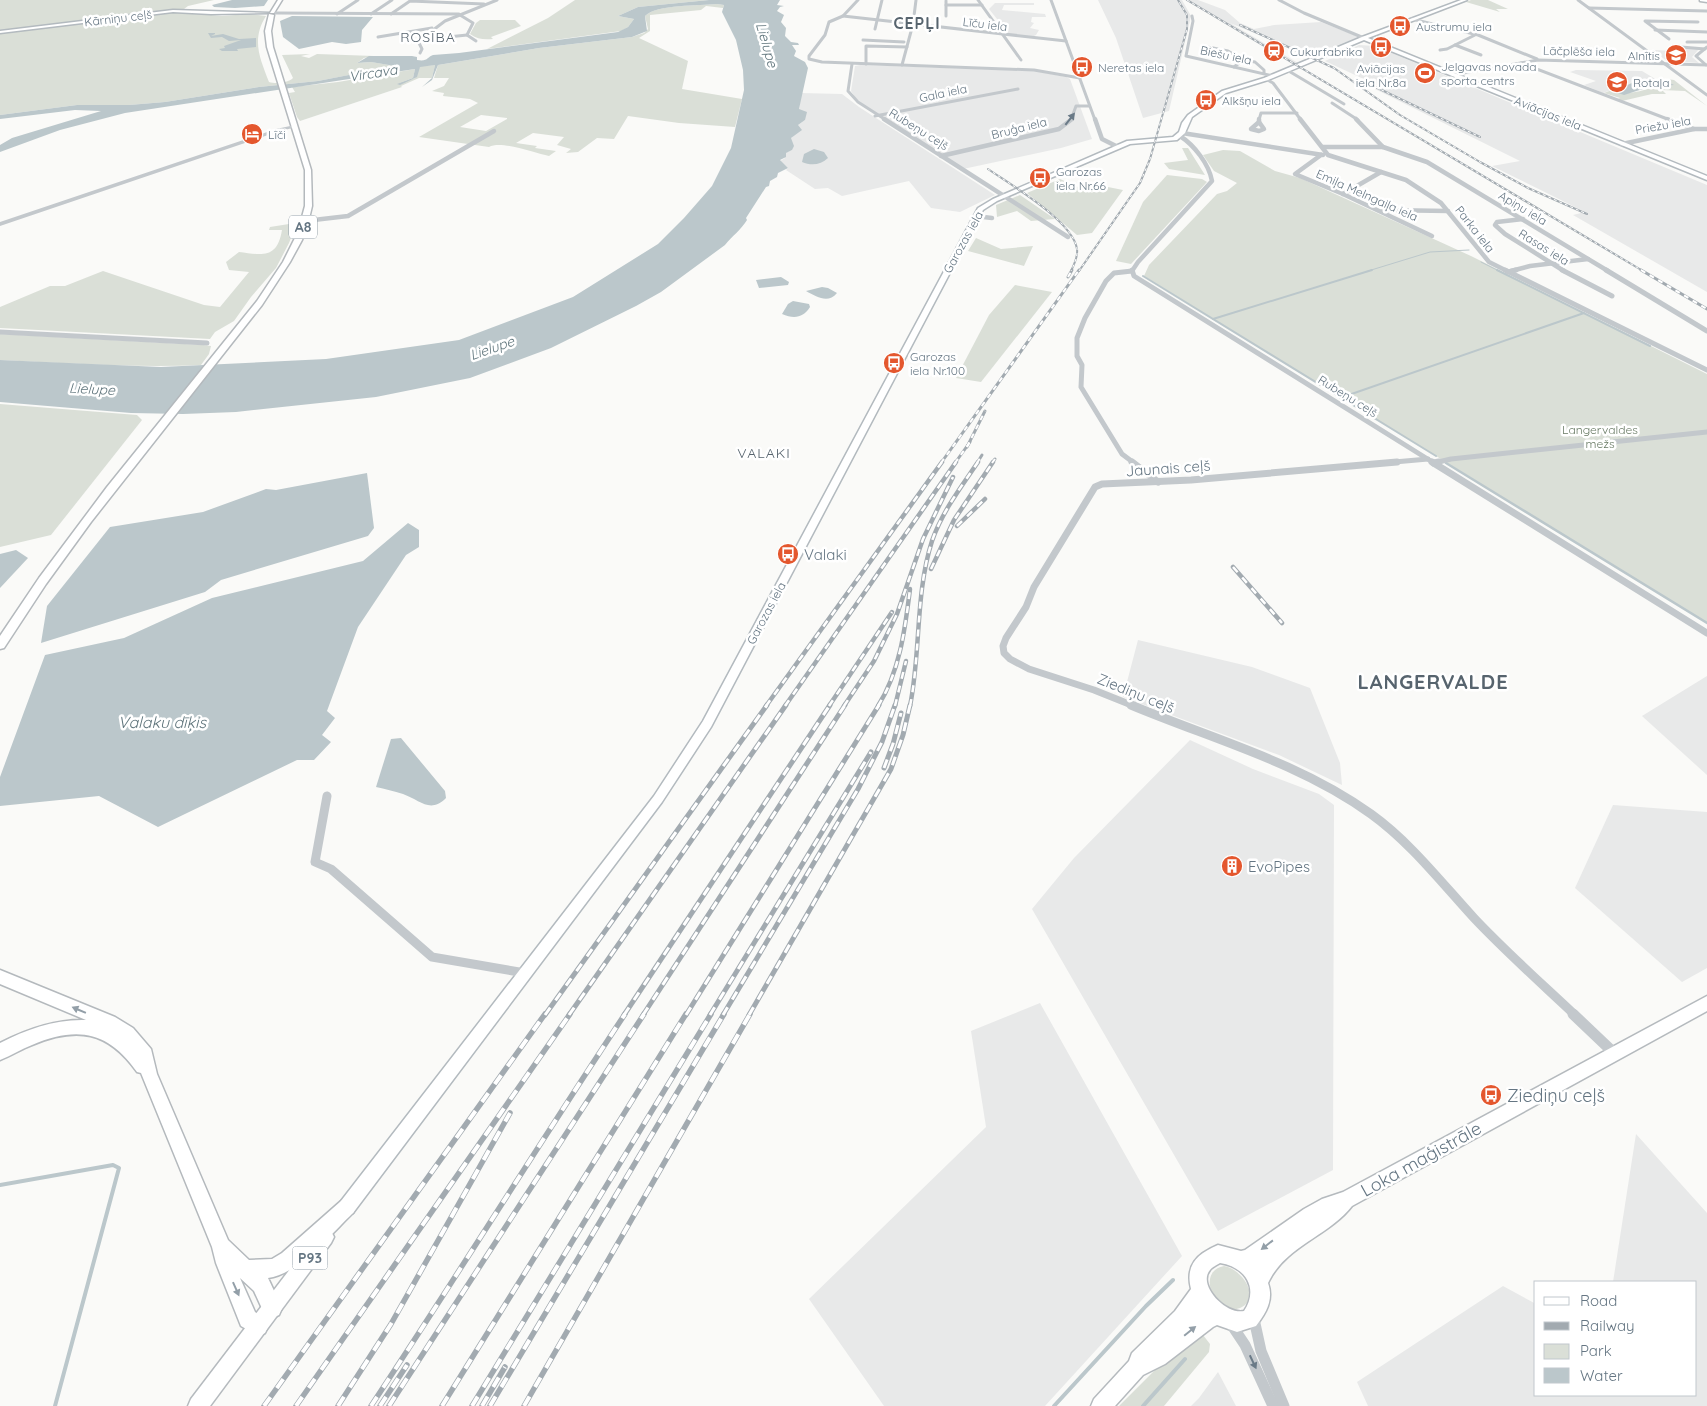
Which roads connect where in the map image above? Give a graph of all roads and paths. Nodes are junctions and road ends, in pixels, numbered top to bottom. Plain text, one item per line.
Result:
1 (280, 0) edge
2 (358, 0) edge
3 (392, 0) edge
4 (496, 0) edge
5 (858, 0) edge
6 (882, 0) edge
7 (916, 0) edge
8 (944, 0) edge
9 (978, 0) edge
10 (1051, 0) edge
11 (1279, 0) edge
12 (1465, 0) edge
13 (1578, 0) edge
14 (1702, 0) edge
15 (1707, 1) edge
16 (484, 4) junction
17 (946, 5) junction
18 (982, 5) junction
19 (1588, 8) junction
20 (1681, 10) junction
21 (1707, 11) edge
22 (271, 13) junction
23 (337, 14) junction
24 (371, 14) junction
25 (391, 14) junction
26 (460, 15) junction
27 (843, 16) junction
28 (946, 16) dead end
29 (1192, 16) dead end
30 (1412, 19) junction
31 (878, 20) junction
32 (1698, 22) junction
33 (912, 24) junction
34 (1703, 24) dead end
35 (436, 27) junction
36 (876, 29) dead end
37 (1655, 30) junction
38 (0, 32) edge
39 (1707, 32) edge
40 (1002, 34) junction
41 (467, 35) junction
42 (1475, 35) junction
43 (378, 37) dead end
44 (1364, 38) junction
45 (1669, 39) dead end
46 (420, 40) junction
47 (863, 40) dead end
48 (476, 41) dead end
49 (1066, 41) junction
50 (1687, 42) dead end
51 (1707, 42) edge
52 (908, 43) junction
53 (1455, 44) junction
54 (907, 47) junction
55 (1208, 47) dead end
56 (1681, 47) dead end
57 (1440, 50) dead end
58 (1705, 50) edge
59 (420, 53) dead end
60 (1481, 55) dead end
61 (1021, 60) dead end
62 (1242, 60) junction
63 (1538, 60) junction
64 (1521, 63) junction
65 (852, 64) junction
66 (866, 64) junction
67 (1662, 64) junction
68 (902, 65) junction
69 (1707, 65) edge
70 (1234, 67) junction
71 (1287, 70) junction
72 (1452, 74) junction
73 (1265, 76) junction
74 (1080, 78) junction
75 (1018, 89) dead end
76 (1706, 97) edge
77 (1332, 103) dead end
78 (1344, 104) dead end
79 (1089, 106) junction
80 (1297, 113) junction
81 (875, 116) junction
82 (1259, 122) dead end
83 (295, 126) junction
84 (1694, 129) junction
85 (1707, 129) edge
86 (494, 130) dead end
87 (1181, 135) junction
88 (1622, 144) junction
89 (1118, 147) junction
90 (1323, 147) junction
91 (1383, 147) junction
92 (1321, 155) junction
93 (941, 156) junction
94 (1328, 156) junction
95 (1381, 172) junction
96 (1707, 178) edge
97 (1343, 194) junction
98 (1005, 196) junction
99 (1378, 210) junction
100 (1448, 211) junction
101 (975, 216) junction
102 (992, 218) dead end
103 (1522, 219) junction
104 (305, 221) junction
105 (0, 224) edge
106 (1432, 236) dead end
107 (1068, 237) dead end
108 (1588, 259) junction
109 (1550, 264) junction
110 (1132, 271) junction
111 (1508, 272) junction
112 (1612, 296) dead end
113 (1707, 331) edge
114 (0, 332) edge
115 (207, 343) dead end
116 (1707, 370) edge
117 (1707, 432) edge
118 (1431, 461) junction
119 (1158, 482) junction
120 (1707, 632) edge
121 (0, 645) edge
122 (1003, 646) joint
123 (327, 796) dead end
124 (526, 973) junction
125 (0, 977) edge
126 (1707, 1003) edge
127 (0, 1052) edge
128 (1614, 1053) junction
129 (148, 1074) junction
130 (1346, 1200) junction
131 (347, 1207) junction
132 (221, 1247) junction
133 (1241, 1260) junction
134 (247, 1270) junction
135 (1259, 1282) junction
136 (1200, 1290) junction
137 (272, 1308) junction
138 (1254, 1315) junction
139 (1223, 1318) junction
140 (258, 1326) junction
141 (1136, 1368) junction
142 (198, 1406) edge
143 (1101, 1406) edge
144 (1273, 1406) edge
145 (1284, 1406) edge

1 - 22 main road
2 - 23 street
3 - 24 street
4 - 16 street
5 - 27 street
6 - 31 street
7 - 33 street
8 - 17 street
9 - 18 street
10 - 49 street
11 - 44 street, Aviācijas iela
12 - 30 main road
13 - 19 street
14 - 15 main road
16 - 25 street
16 - 26 street
17 - 18 street
17 - 28 street
18 - 40 street
19 - 20 street
19 - 67 street
20 - 21 street
20 - 32 street
22 - 23 street, Kārniņu ceļš
22 - 38 main road, Kārniņu ceļš
22 - 83 main road, A8
23 - 24 street, Kārniņu ceļš
24 - 25 street, Kārniņu ceļš
25 - 26 street, Kārniņu ceļš
26 - 35 street
26 - 41 street
27 - 31 street, Līču iela
27 - 65 street
29 - 70 street, Biešu iela
30 - 42 street
30 - 44 main road
31 - 33 street, Līču iela
31 - 36 street
32 - 34 street
32 - 37 street
33 - 40 street, Līču iela
33 - 52 street
35 - 43 street
35 - 46 street
37 - 39 street
37 - 45 street
40 - 49 street, Līču iela
40 - 61 street
41 - 46 street
41 - 48 street
42 - 53 street
42 - 63 street
44 - 71 main road
44 - 72 main road, Aviācijas iela
46 - 59 street
47 - 52 street
49 - 74 street
50 - 51 street
52 - 54 street
53 - 57 street
53 - 60 street
54 - 66 street
54 - 68 street
55 - 62 street
56 - 58 street
58 - 69 street
62 - 70 street
62 - 73 street
63 - 64 street, Lāčplēša iela
63 - 67 street, Lāčplēša iela
64 - 72 street, Lāčplēša iela
64 - 84 street
65 - 66 street
65 - 81 street, Rubeņu ceļš
66 - 68 street
67 - 69 street, Lāčplēša iela
67 - 76 street
68 - 74 street
70 - 73 street, Biešu iela
71 - 73 main road
71 - 78 street
72 - 88 main road, Aviācijas iela
73 - 80 street
73 - 87 main road
74 - 79 street
75 - 81 street, Gala iela
77 - 91 street, Apiņu iela
79 - 89 street
93 -> 79 street, Bruģa iela
80 - 82 street
80 - 90 street
81 - 93 street, Rubeņu ceļš
83 - 104 main road, A8
83 - 105 street
84 - 85 street, Priežu iela
84 - 88 street, Priežu iela
86 - 104 street
87 - 89 main road, Garozas iela / P93
87 - 92 street
87 - 110 street
88 - 96 main road, Aviācijas iela
89 - 98 main road, Garozas iela / P93
90 - 91 street
90 - 94 street
91 - 103 street, Apiņu iela
92 - 94 street
92 - 97 street, Emiļa Melngaiļa iela
93 - 98 street, Rubeņu ceļš
94 - 95 street, Parka iela
95 - 97 street
95 - 100 street, Parka iela
97 - 99 street, Emiļa Melngaiļa iela
98 - 101 main road, Garozas iela / P93
98 - 107 street, Rubeņu ceļš
99 - 100 street
99 - 106 street, Emiļa Melngaiļa iela
100 - 111 street, Parka iela
101 - 102 street
101 - 124 main road, Garozas iela / P93
103 - 108 street, Apiņu iela
103 - 109 street, Rasas iela
104 - 121 main road, A8
108 - 109 street
108 - 113 street, Apiņu iela
109 - 111 street
109 - 112 street, Rasas iela
110 - 118 street, Rubeņu ceļš
110 - 119 street
111 - 116 street, Parka iela
114 - 115 street
117 - 118 street, Jaunais ceļš
118 - 119 street, Jaunais ceļš
118 - 120 street, Rubeņu ceļš
119 - 122 street, Jaunais ceļš
122 - 128 street, Ziediņu ceļš
123 - 124 street
124 - 131 main road, P93
129 -> 125 main road
126 - 128 main road, Loka maģistrāle
127 - 129 main road
128 - 130 main road, Loka maģistrāle
129 - 132 main road
130 -> 133 main road, Loka maģistrāle
130 - 135 main road, Loka maģistrāle
131 - 134 main road
131 - 137 main road, P93
132 - 134 main road
132 -> 140 main road
133 - 135 main road
133 - 136 main road
134 - 137 main road
135 - 138 main road, Loka maģistrāle
136 - 139 main road
136 - 141 main road
137 - 140 main road, P93
138 - 139 main road
138 - 145 street
141 -> 139 main road
139 -> 144 street
140 - 142 main road, P93
141 - 143 main road

